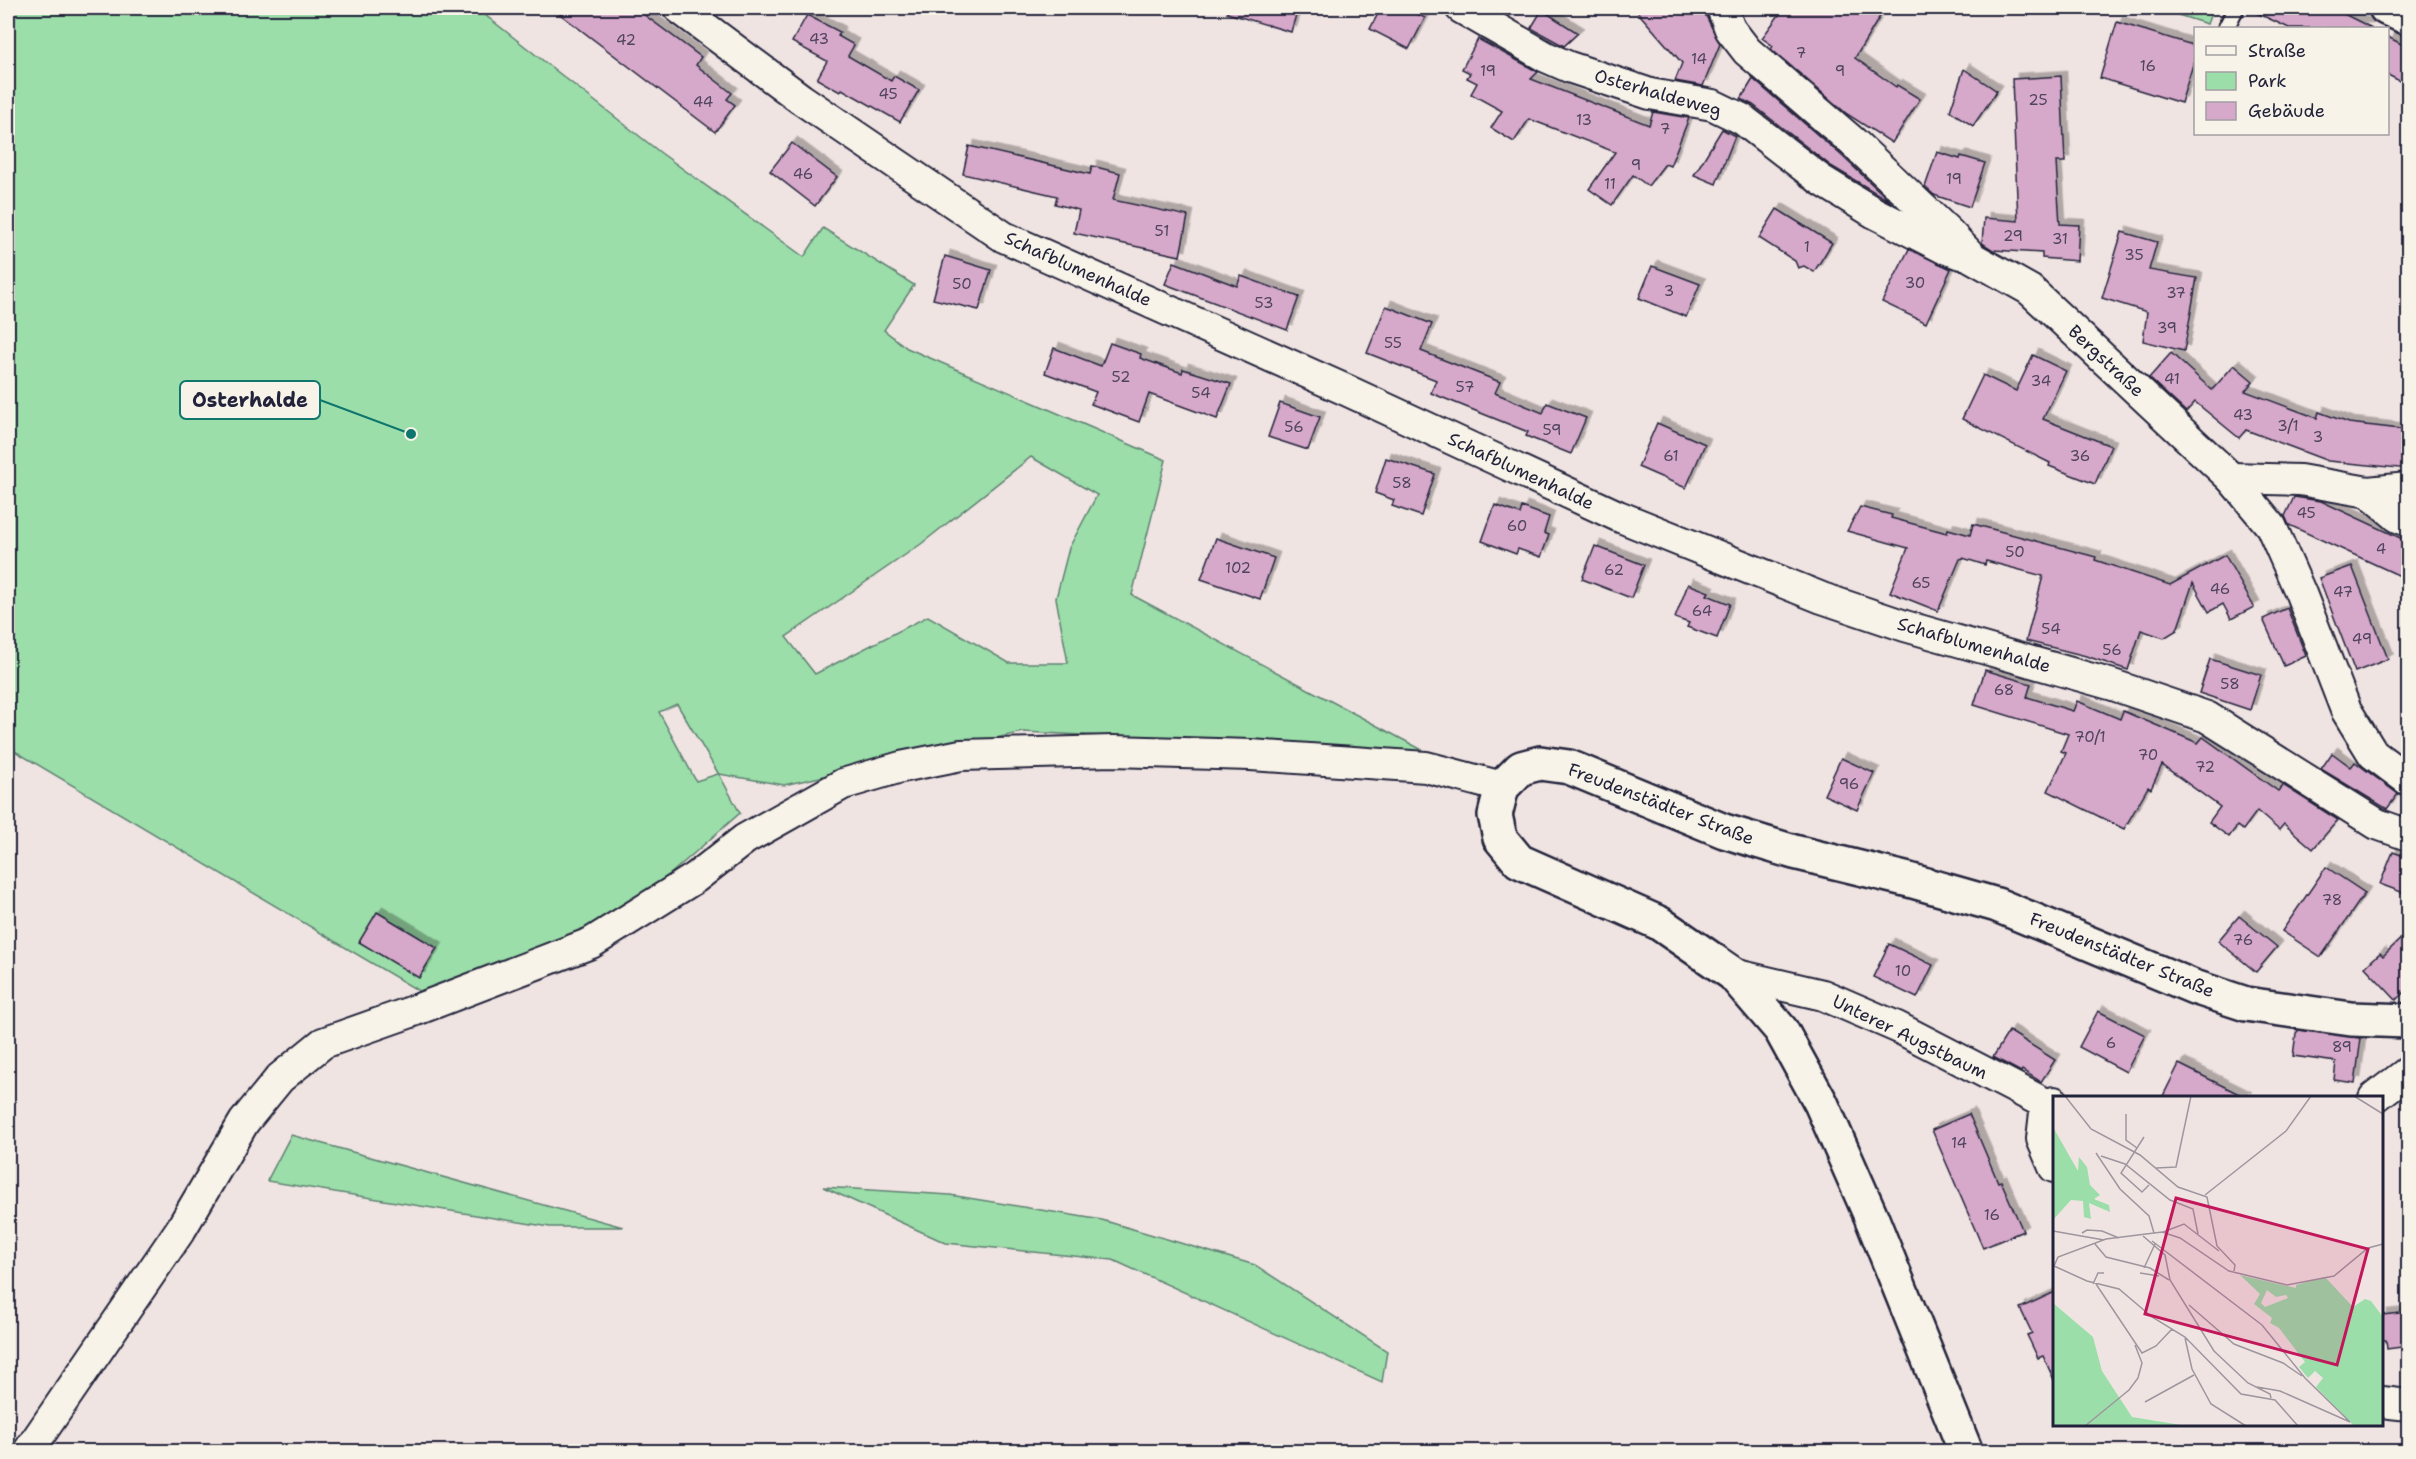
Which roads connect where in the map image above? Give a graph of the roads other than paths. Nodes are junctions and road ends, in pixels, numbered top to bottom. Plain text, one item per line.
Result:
1 (679, 8) edge
2 (1461, 8) edge
3 (1722, 8) edge
4 (2236, 8) edge
5 (2386, 8) edge
6 (2409, 18) edge
7 (2226, 27) edge
8 (1973, 258) junction
9 (2231, 478) junction
10 (2409, 488) edge
11 (2368, 492) junction
12 (2409, 521) edge
13 (2409, 780) edge
14 (1502, 787) junction
15 (2409, 835) edge
16 (1734, 974) junction
17 (2409, 1021) edge
18 (2409, 1072) edge
19 (2053, 1096) edge
20 (2377, 1096) edge
21 (2053, 1116) edge
22 (2053, 1163) edge
23 (2383, 1402) edge
24 (2409, 1405) edge
25 (28, 1452) edge
26 (1966, 1452) edge

1 - 15 street, Schafblumenhalde
2 - 8 street, Osterhaldeweg
3 - 8 street, Bergstraße
4 - 7 lane
5 - 6 street
8 - 9 street, Bergstraße
9 - 11 street
9 - 13 street, Bergstraße
10 - 11 street
11 - 12 street
14 - 16 street
14 - 17 street, Freudenstädter Straße
14 - 25 street
16 - 19 street, Unterer Augstbaum
16 - 26 street
18 - 20 street
21 - 22 street, Unterer Augstbaum
23 - 24 street

